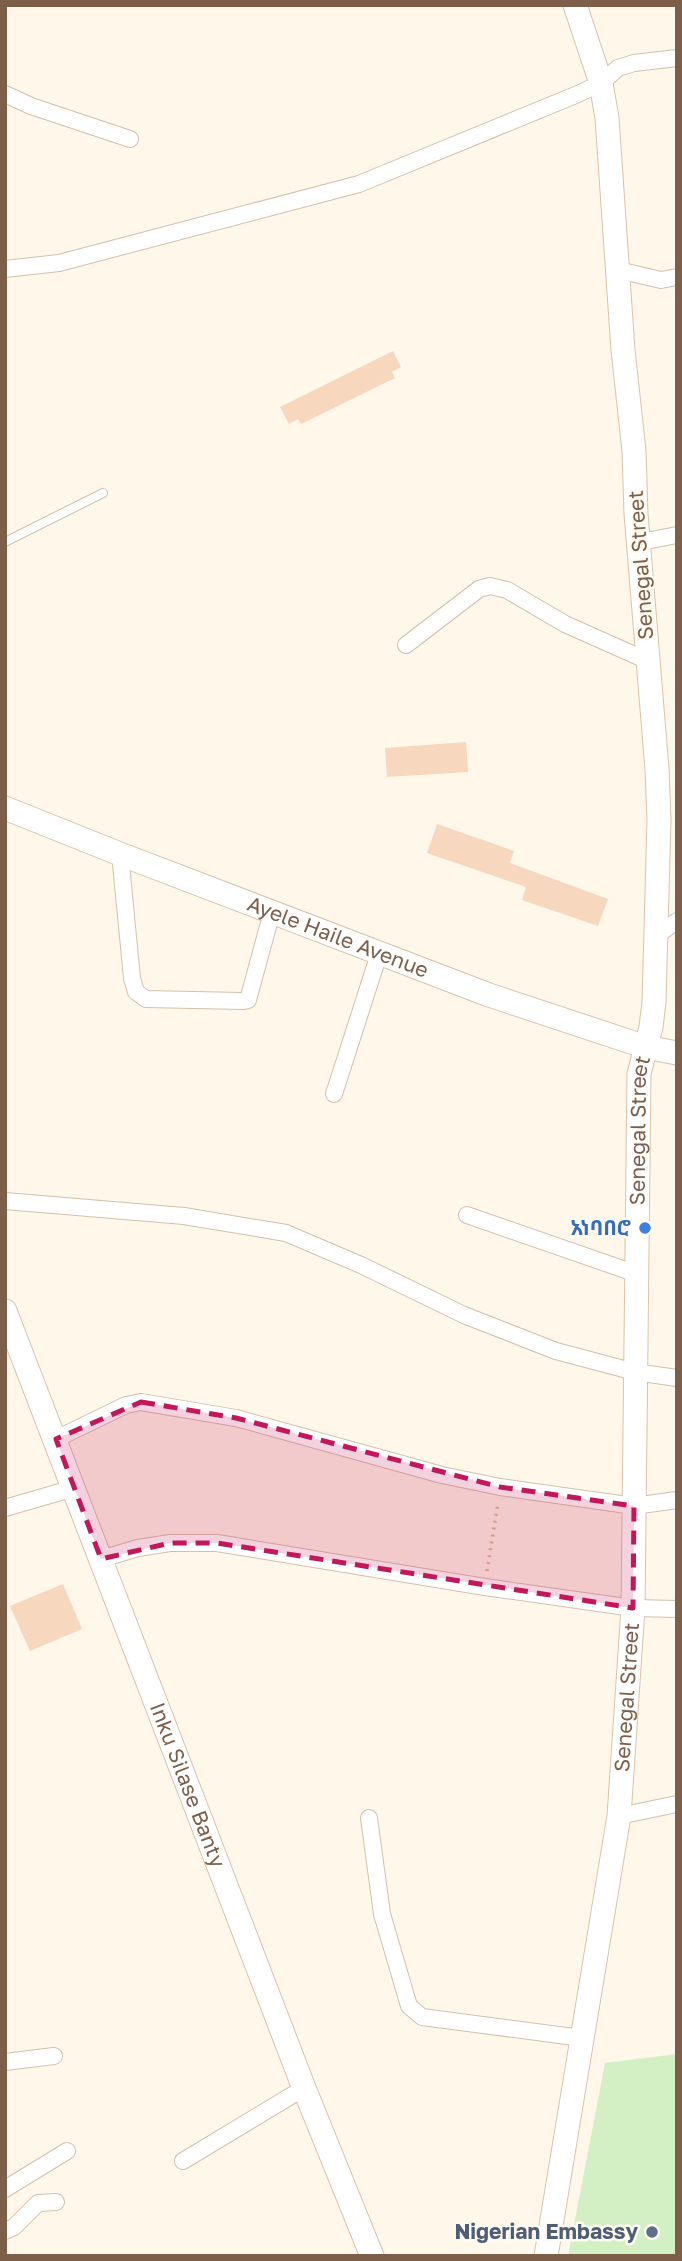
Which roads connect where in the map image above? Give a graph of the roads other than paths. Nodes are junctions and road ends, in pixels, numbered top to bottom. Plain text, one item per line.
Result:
1 (575, 5) edge
2 (677, 58) edge
3 (601, 83) junction
4 (5, 94) edge
5 (130, 139) dead end
6 (5, 269) edge
7 (618, 270) junction
8 (677, 277) edge
9 (103, 493) dead end
10 (677, 535) edge
11 (639, 540) junction
12 (5, 542) edge
13 (406, 645) dead end
14 (648, 661) junction
15 (5, 808) edge
16 (120, 854) junction
17 (272, 912) junction
18 (677, 921) edge
19 (657, 935) junction
20 (379, 954) junction
21 (646, 1046) junction
22 (677, 1053) edge
23 (334, 1094) dead end
24 (5, 1201) edge
25 (467, 1215) dead end
26 (637, 1274) junction
27 (5, 1311) edge
28 (635, 1372) junction
29 (677, 1378) edge
30 (55, 1439) junction
31 (74, 1488) junction
32 (677, 1500) edge
33 (634, 1506) junction
34 (5, 1508) edge
35 (102, 1559) junction
36 (633, 1608) junction
37 (677, 1609) edge
38 (677, 1804) edge
39 (619, 1816) junction
40 (369, 1818) dead end
41 (582, 2038) junction
42 (54, 2056) dead end
43 (5, 2062) edge
44 (304, 2088) junction
45 (67, 2151) dead end
46 (183, 2161) dead end
47 (5, 2189) edge
48 (56, 2202) dead end
49 (5, 2231) edge
50 (372, 2256) edge
51 (545, 2256) edge

1 - 3 main road, Senegal Street
2 - 3 street
3 - 6 street
3 - 7 main road, Senegal Street
4 - 5 street
7 - 8 street
7 - 11 main road, Senegal Street
9 - 12 lane
10 - 11 street
11 - 14 main road, Senegal Street
13 - 14 street
14 - 19 main road, Senegal Street
15 - 16 main road, Ayele Haile Avenue
16 - 17 main road, Ayele Haile Avenue
16 - 17 street
17 - 20 main road, Ayele Haile Avenue
18 - 19 street
19 - 21 main road, Senegal Street
20 - 21 main road, Ayele Haile Avenue
20 - 23 street
21 - 22 main road, Ayele Haile Avenue
21 - 26 main road, Senegal Street
24 - 28 street
25 - 26 street
26 - 28 main road, Senegal Street
27 - 30 main road, Inku Silase Banty
28 - 29 street
28 - 33 main road, Senegal Street
30 - 31 main road, Inku Silase Banty
30 - 33 street
31 - 34 street
31 - 35 main road, Inku Silase Banty
32 - 33 street
33 - 36 main road, Senegal Street
35 - 36 street
35 - 44 main road, Inku Silase Banty
36 - 37 street
36 - 39 main road, Senegal Street
38 - 39 street
39 - 41 main road, Senegal Street
40 - 41 street
41 - 51 main road, Senegal Street
42 - 43 street
44 - 46 street
44 - 50 main road, Inku Silase Banty
45 - 47 street
48 - 49 street

